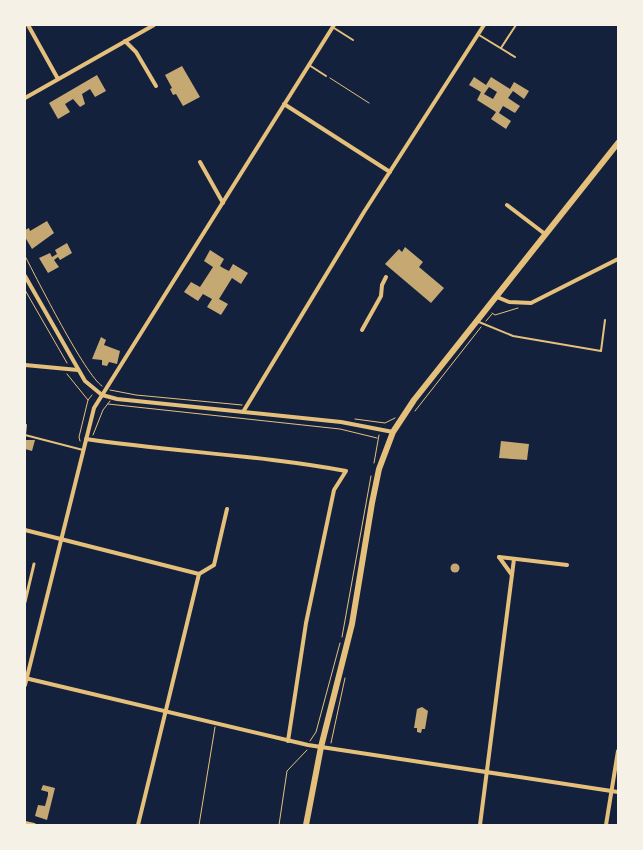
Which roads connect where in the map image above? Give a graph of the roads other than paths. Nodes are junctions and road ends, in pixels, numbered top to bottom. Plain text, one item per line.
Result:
1 (28, 25) edge
2 (153, 25) edge
3 (484, 25) edge
4 (516, 25) edge
5 (333, 26) edge
6 (478, 34) junction
7 (353, 40) dead end
8 (125, 41) junction
9 (501, 48) junction
10 (515, 57) dead end
11 (309, 65) junction
12 (326, 76) road end
13 (58, 78) junction
14 (156, 86) dead end
15 (25, 98) edge
16 (284, 104) junction
17 (618, 143) edge
18 (200, 162) dead end
19 (390, 172) junction
20 (223, 203) junction
21 (507, 205) dead end
22 (545, 234) junction
23 (618, 259) edge
24 (25, 276) edge
25 (386, 277) dead end
26 (497, 296) junction
27 (605, 320) dead end
28 (481, 323) junction
29 (362, 330) dead end
30 (25, 365) edge
31 (78, 370) junction
32 (102, 395) junction
33 (243, 412) junction
34 (26, 425) dead end
35 (393, 432) junction
36 (86, 439) junction
37 (84, 450) junction
38 (227, 509) dead end
39 (25, 530) edge
40 (61, 539) junction
41 (514, 559) junction
42 (34, 564) dead end
43 (567, 565) dead end
44 (199, 574) junction
45 (512, 574) junction
46 (25, 602) edge
47 (26, 678) edge
48 (25, 685) edge
49 (166, 712) junction
50 (288, 741) junction
51 (321, 747) junction
52 (618, 751) edge
53 (488, 773) junction
54 (611, 792) junction
55 (618, 792) edge
56 (25, 823) edge
57 (34, 825) edge
58 (138, 825) edge
59 (306, 825) edge
60 (480, 825) edge
61 (606, 825) edge

1 - 13 street
2 - 8 street
3 - 6 street
4 - 9 lane
5 - 7 lane
5 - 11 street
6 - 9 lane
6 - 19 street
8 - 13 street
8 - 14 street
9 - 10 lane
11 - 12 lane
11 - 16 street
13 - 15 street
16 - 19 street
16 - 20 street
17 - 22 main road
18 - 20 street
19 - 33 street
20 - 32 street
21 - 22 street
22 - 26 main road
23 - 26 street
24 - 31 street
25 - 29 street
26 - 28 main road
27 - 28 lane
28 - 35 main road
30 - 31 street
31 - 32 street
32 - 33 street
32 - 36 street
33 - 35 street
34 - 37 lane
35 - 51 main road
36 - 37 street
36 - 50 street
37 - 40 street
38 - 44 street
39 - 40 street
40 - 44 street
40 - 47 street
41 - 43 street
41 - 45 street
41 - 45 street
42 - 46 street
44 - 49 street
45 - 53 street
47 - 48 street
47 - 49 street
49 - 50 street
49 - 58 street
50 - 51 street
51 - 53 street
51 - 59 main road
52 - 54 street
53 - 54 street
53 - 60 street
54 - 55 street
54 - 61 street
56 - 57 street

